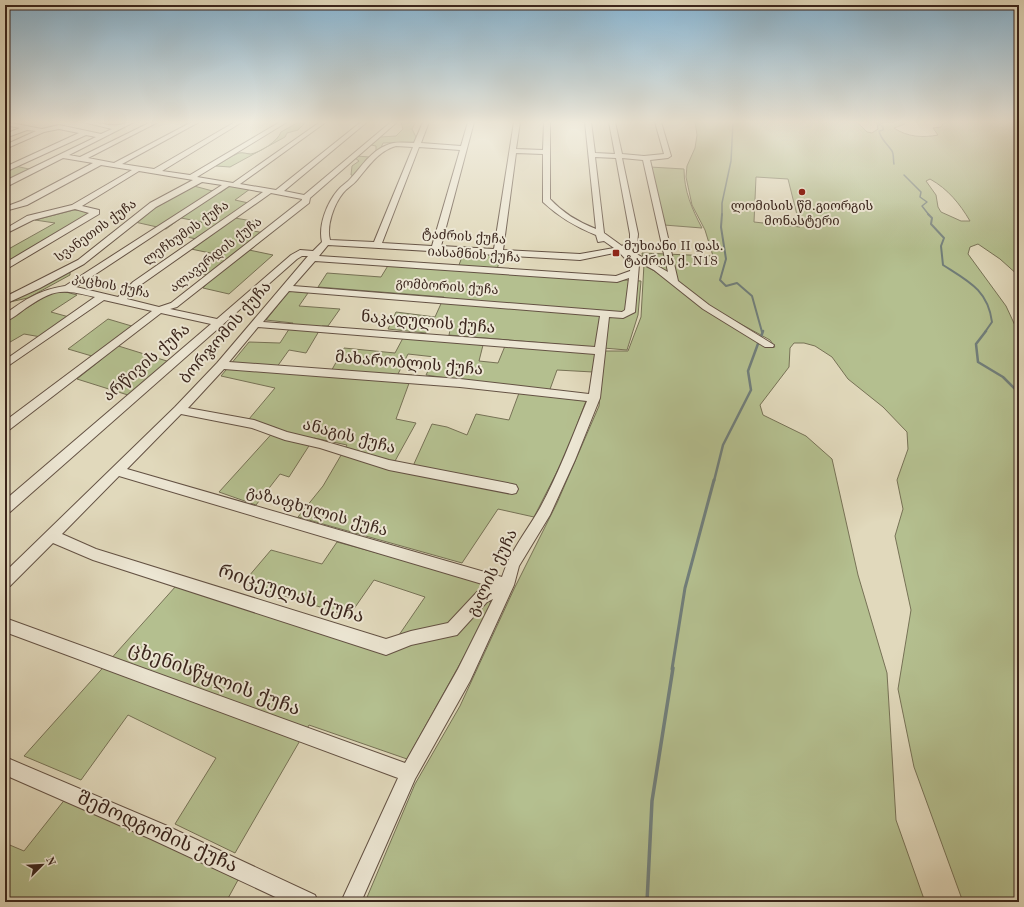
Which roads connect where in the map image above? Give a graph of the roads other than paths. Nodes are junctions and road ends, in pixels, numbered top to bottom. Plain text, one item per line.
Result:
1 (17, 164) edge
2 (45, 164) edge
3 (97, 164) edge
4 (112, 164) edge
5 (168, 164) edge
6 (213, 164) edge
7 (261, 164) edge
8 (312, 164) edge
9 (344, 164) edge
10 (365, 164) edge
11 (408, 164) edge
12 (459, 164) edge
13 (511, 164) edge
14 (546, 164) edge
15 (593, 164) edge
16 (621, 164) edge
17 (647, 164) edge
18 (115, 165) joint
19 (138, 169) junction
20 (5, 170) edge
21 (155, 172) junction
22 (190, 178) junction
23 (201, 180) junction
24 (5, 184) edge
25 (231, 185) junction
26 (269, 191) junction
27 (278, 192) junction
28 (306, 197) junction
29 (75, 208) junction
30 (5, 209) edge
31 (5, 232) edge
32 (600, 234) junction
33 (326, 242) junction
34 (377, 244) junction
35 (436, 248) junction
36 (621, 249) junction
37 (498, 252) junction
38 (601, 253) junction
39 (313, 256) junction
40 (5, 267) edge
41 (634, 273) junction
42 (674, 282) junction
43 (68, 288) junction
44 (286, 288) junction
45 (102, 297) junction
46 (5, 301) edge
47 (122, 301) junction
48 (159, 310) junction
49 (606, 313) junction
50 (5, 318) edge
51 (218, 322) junction
52 (254, 324) junction
53 (769, 345) dead end
54 (599, 352) junction
55 (221, 364) junction
56 (5, 365) edge
57 (594, 398) junction
58 (179, 410) junction
59 (5, 427) edge
60 (118, 471) junction
61 (512, 489) dead end
62 (5, 508) edge
63 (50, 535) junction
64 (5, 581) edge
65 (507, 585) junction
66 (5, 625) edge
67 (5, 766) edge
68 (409, 774) junction
69 (308, 902) edge
70 (351, 902) edge

1 - 20 street
2 - 24 street
3 - 30 street
4 - 18 street
5 - 21 street
6 - 22 street
7 - 25 street
8 - 27 street
9 - 28 street, ალავერდის ქუჩა
10 - 33 street
11 - 34 street
12 - 35 street
13 - 37 street
14 - 32 street
15 - 32 street
16 - 36 street
17 - 42 street
18 - 19 street
19 - 21 street
19 - 29 street
21 - 22 street
22 - 23 street
23 - 25 street
23 - 46 street, სვანეთის ქუჩა
25 - 26 street
25 - 43 street
26 - 27 street
26 - 47 street, ლეჩხუმის ქუჩა
27 - 28 street
28 - 48 street, ალავერდის ქუჩა
29 - 31 street
29 - 40 street
32 - 36 street
32 - 38 street
33 - 34 street, ტაძრის ქუჩა
33 - 39 street, ბორჯომის ქუჩა
34 - 35 street, ტაძრის ქუჩა
35 - 37 street, ტაძრის ქუჩა
36 - 38 street, ტაძრის ქუჩა
36 - 41 street
36 - 42 street
37 - 38 street, ტაძრის ქუჩა
39 - 41 street, იასამნის ქუჩა
39 - 44 street, ბორჯომის ქუჩა
39 - 51 street, არწივის ქუჩა
41 - 49 street
42 - 53 street
43 - 45 street, კაცხის ქუჩა
43 - 50 street, კაცხის ქუჩა
44 - 49 street, გომბორის ქუჩა
44 - 52 street, ბორჯომის ქუჩა
45 - 47 street, კაცხის ქუჩა
45 - 56 street
47 - 48 street, კაცხის ქუჩა
48 - 51 street, კაცხის ქუჩა
48 - 59 street, ალავერდის ქუჩა
49 - 54 street, გალის ქუჩა
51 - 62 street, არწივის ქუჩა
52 - 54 street, ნაკადულის ქუჩა
52 - 55 street, ბორჯომის ქუჩა
54 - 57 street, გალის ქუჩა
55 - 57 street, მახარობლის ქუჩა
55 - 58 street, ბორჯომის ქუჩა
57 - 65 street, გალის ქუჩა
58 - 60 street, ბორჯომის ქუჩა
58 - 61 street, ანაგის ქუჩა
60 - 63 street, ბორჯომის ქუჩა
60 - 65 street, გაზაფხულის ქუჩა
63 - 64 street, ბორჯომის ქუჩა
63 - 65 street, რიცეულას ქუჩა
65 - 68 street, გალის ქუჩა
66 - 68 street, ცხენისწყლის ქუჩა
67 - 69 street, შემოდგომის ქუჩა
68 - 70 street, გალის ქუჩა

